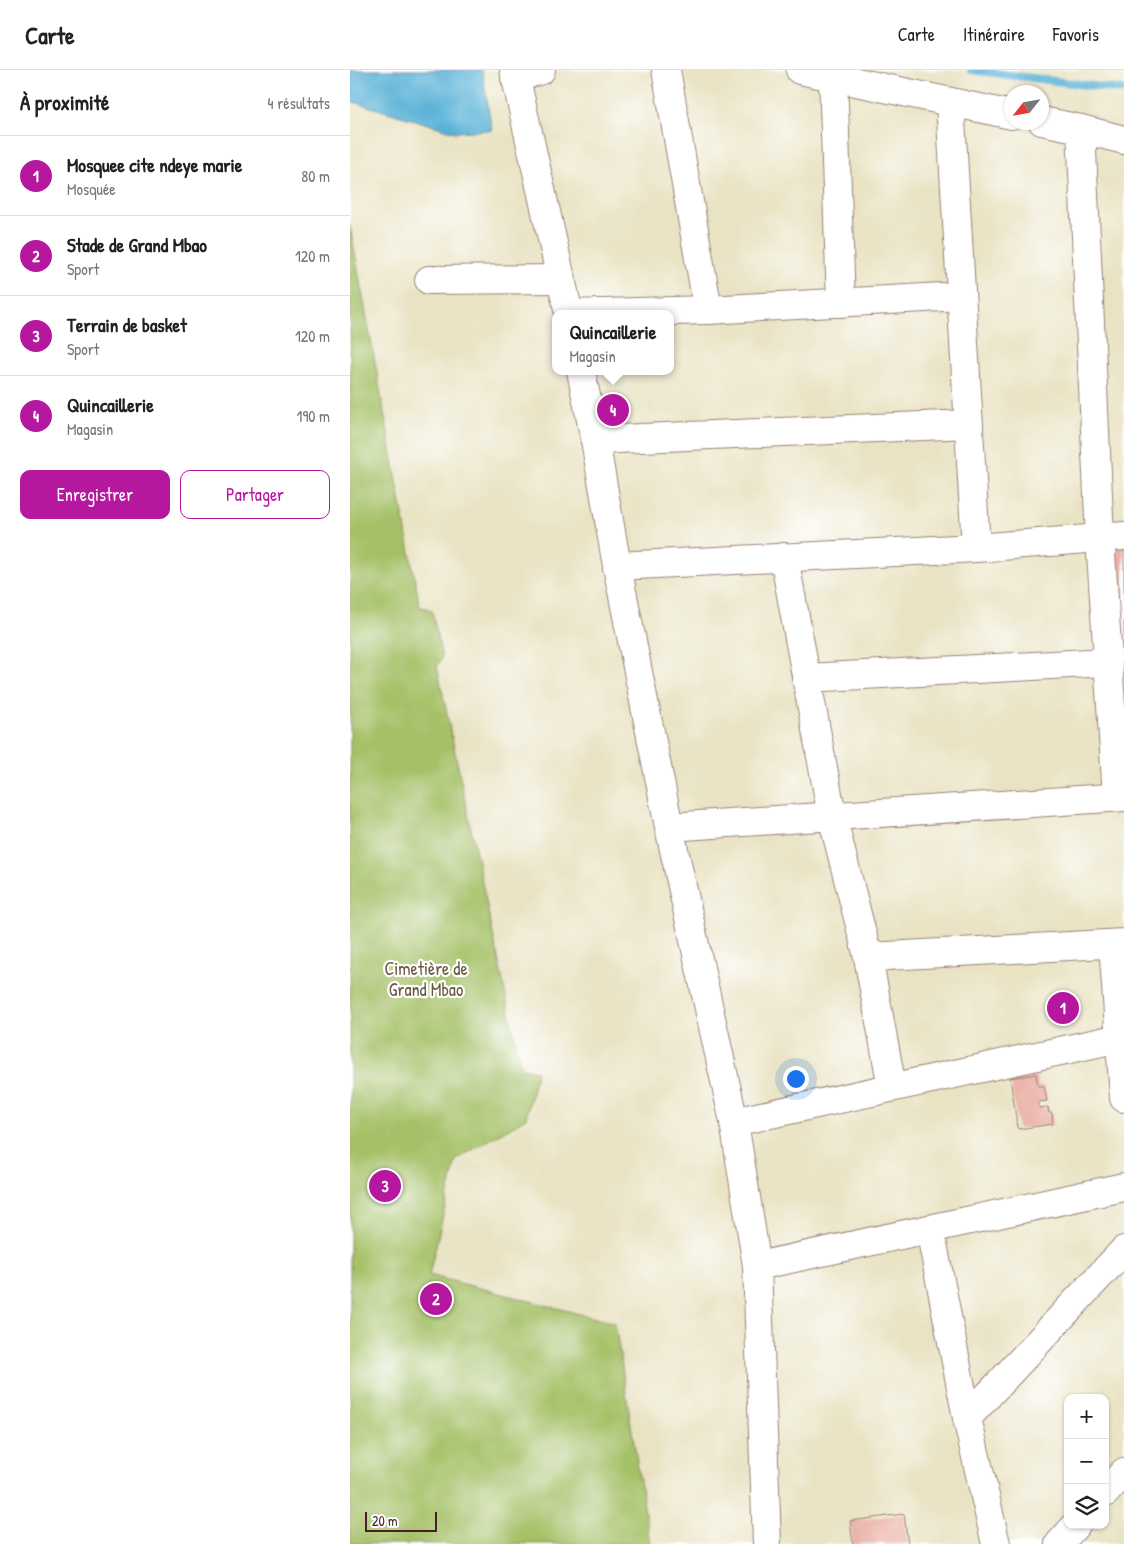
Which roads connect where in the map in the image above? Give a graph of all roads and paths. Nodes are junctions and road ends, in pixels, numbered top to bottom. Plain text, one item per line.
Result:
1 (666, 70) edge
2 (800, 70) edge
3 (523, 73) edge
4 (833, 76) junction
5 (950, 102) junction
6 (1004, 113) edge
7 (1049, 122) edge
8 (1081, 129) junction
9 (1124, 140) edge
10 (562, 279) junction
11 (429, 280) dead end
12 (961, 296) junction
13 (841, 303) junction
14 (568, 310) edge
15 (708, 310) junction
16 (674, 311) edge
17 (582, 375) edge
18 (969, 424) junction
19 (595, 440) junction
20 (1112, 537) edge
21 (976, 548) junction
22 (784, 557) junction
23 (617, 566) junction
24 (1107, 662) junction
25 (806, 678) junction
26 (1120, 797) edge
27 (832, 816) junction
28 (669, 827) junction
29 (1118, 944) edge
30 (868, 957) junction
31 (1120, 1038) junction
32 (892, 1087) junction
33 (1124, 1098) edge
34 (734, 1122) junction
35 (1124, 1187) edge
36 (930, 1229) junction
37 (1124, 1250) edge
38 (757, 1266) junction
39 (967, 1418) junction
40 (1072, 1529) edge
41 (768, 1544) edge
42 (996, 1544) edge
43 (1059, 1544) edge

1 - 15 street
2 - 4 street
3 - 10 street
4 - 5 street
4 - 13 street
5 - 6 street
5 - 12 street
7 - 8 street
8 - 9 street
8 - 20 street
10 - 11 street
10 - 14 street
12 - 13 street
12 - 18 street
13 - 15 street
15 - 16 street
17 - 19 street
18 - 19 street
18 - 21 street
19 - 23 street
20 - 21 street
20 - 24 street
21 - 22 street
22 - 23 street
22 - 25 street
23 - 28 street
24 - 25 street
24 - 26 street
25 - 27 street
26 - 27 street
27 - 28 street
27 - 30 street
28 - 34 street
29 - 30 street
29 - 31 street
30 - 32 street
31 - 32 street
31 - 33 street
32 - 34 street
34 - 38 street
35 - 36 street
36 - 38 street
36 - 39 street
37 - 39 street
38 - 41 street
39 - 42 street
40 - 43 street

